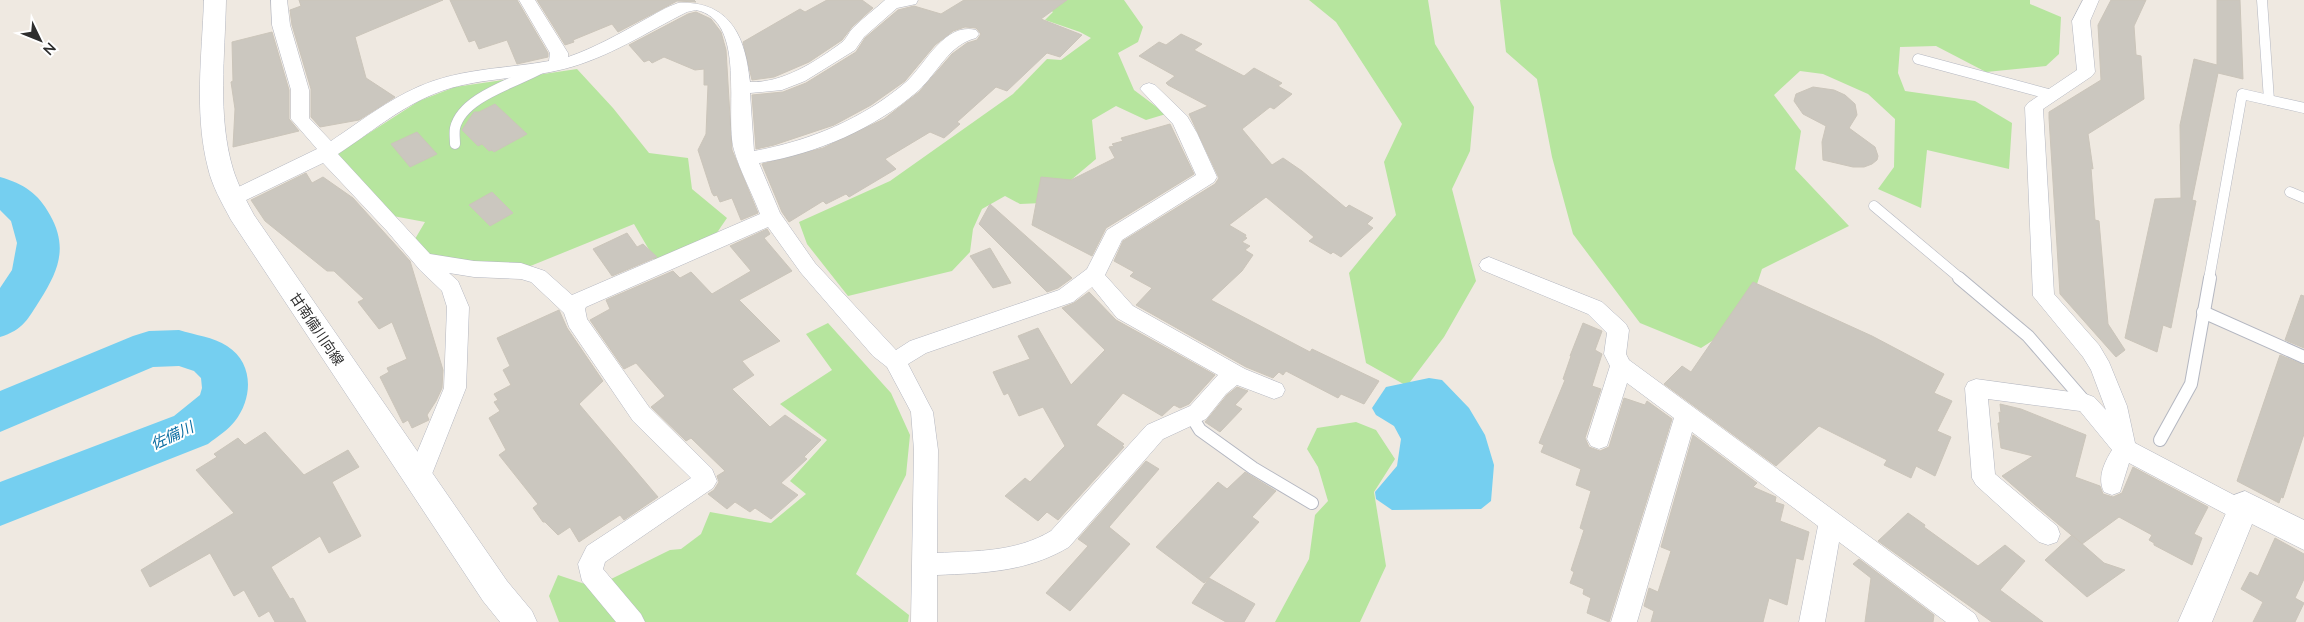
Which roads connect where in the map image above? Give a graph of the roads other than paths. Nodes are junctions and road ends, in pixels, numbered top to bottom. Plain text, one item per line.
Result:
1 (215, 0) edge
2 (279, 0) edge
3 (527, 0) edge
4 (910, 0) edge
5 (2091, 0) edge
6 (2262, 0) edge
7 (692, 3) edge
8 (970, 34) dead end
9 (1918, 59) dead end
10 (558, 64) junction
11 (540, 68) junction
12 (742, 87) junction
13 (1149, 89) dead end
14 (2052, 95) junction
15 (2269, 100) junction
16 (2304, 108) edge
17 (455, 144) dead end
18 (327, 151) junction
19 (746, 158) junction
20 (2290, 192) dead end
21 (233, 198) junction
22 (2304, 198) edge
23 (1874, 206) dead end
24 (772, 217) junction
25 (424, 261) junction
26 (1489, 265) dead end
27 (1092, 276) junction
28 (574, 309) junction
29 (2203, 312) junction
30 (2304, 357) edge
31 (895, 361) junction
32 (1621, 366) junction
33 (1237, 375) junction
34 (1274, 390) dead end
35 (2086, 403) junction
36 (1686, 414) junction
37 (1192, 417) junction
38 (1599, 439) dead end
39 (2160, 440) dead end
40 (2125, 449) junction
41 (418, 479) junction
42 (2112, 485) dead end
43 (1312, 503) dead end
44 (2242, 511) junction
45 (1831, 522) junction
46 (2048, 534) dead end
47 (2304, 536) edge
48 (924, 564) junction
49 (520, 622) edge
50 (632, 622) edge
51 (924, 622) edge
52 (1624, 622) edge
53 (1812, 622) edge
54 (1966, 622) edge
55 (2195, 622) edge

1 - 21 main road, 甘南備川向線
2 - 18 street
3 - 10 street
4 - 12 street
5 - 14 street
6 - 15 lane
7 - 10 street
7 - 12 street
8 - 19 street
9 - 14 lane
10 - 11 street
11 - 17 lane
11 - 18 street
12 - 19 street
13 - 27 street
14 - 40 street
15 - 16 lane
15 - 29 lane
18 - 21 street
18 - 25 street
19 - 24 street
20 - 22 lane
21 - 41 main road, 甘南備川向線
23 - 35 lane
24 - 28 street
24 - 31 street
25 - 28 street
25 - 41 street
26 - 32 street
27 - 31 street
27 - 33 street
28 - 50 street
29 - 30 lane
29 - 39 lane
31 - 48 street
32 - 36 street
32 - 38 street
33 - 34 street
33 - 37 street
35 - 40 street
35 - 46 street
36 - 45 street
36 - 52 street
37 - 43 lane
37 - 48 street
40 - 42 street
40 - 44 street
41 - 49 main road, 甘南備川向線
44 - 47 main road
44 - 55 main road
45 - 53 street
45 - 54 street
48 - 51 street

